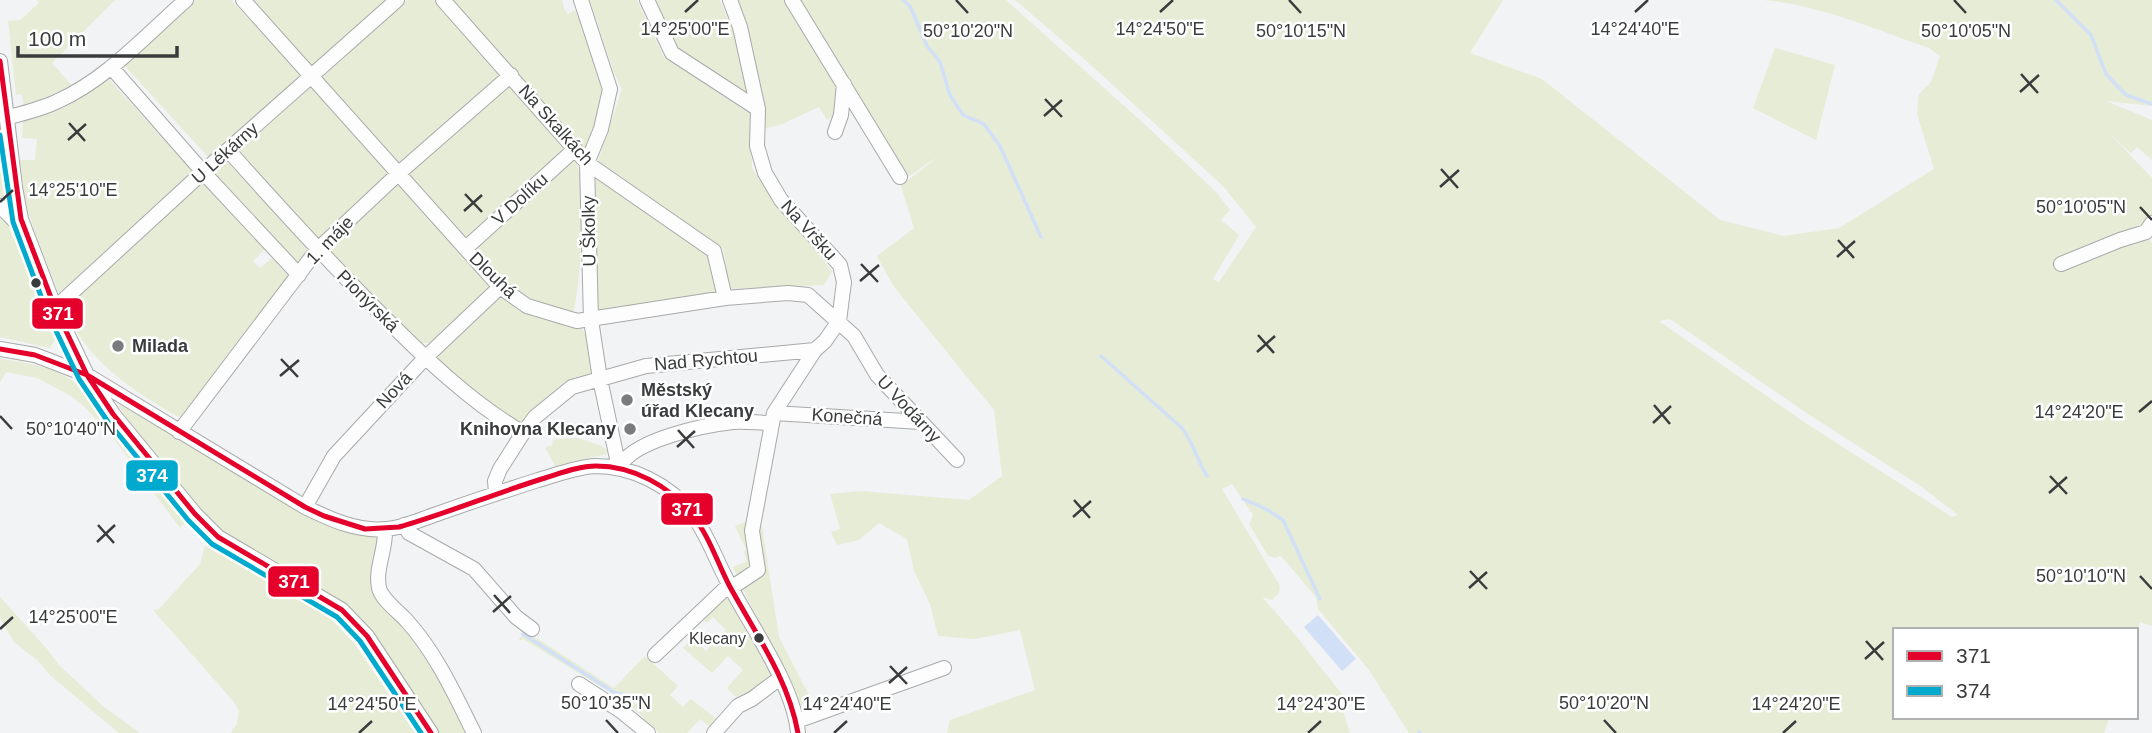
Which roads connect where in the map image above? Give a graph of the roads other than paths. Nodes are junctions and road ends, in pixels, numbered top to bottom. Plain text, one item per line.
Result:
1 (186, 0) edge
2 (243, 0) edge
3 (397, 0) edge
4 (443, 0) edge
5 (581, 0) edge
6 (648, 0) edge
7 (730, 0) edge
8 (792, 0) edge
9 (0, 61) edge
10 (111, 67) junction
11 (511, 75) junction
12 (310, 76) junction
13 (844, 84) junction
14 (758, 109) junction
15 (6, 118) junction
16 (835, 132) dead end
17 (575, 149) junction
18 (229, 150) junction
19 (587, 163) junction
20 (203, 172) junction
21 (398, 173) junction
22 (900, 177) dead end
23 (0, 206) edge
24 (21, 219) junction
25 (2150, 231) edge
26 (466, 248) junction
27 (317, 250) junction
28 (2061, 264) dead end
29 (299, 275) junction
30 (500, 287) junction
31 (725, 299) junction
32 (55, 309) junction
33 (591, 320) junction
34 (839, 321) junction
35 (0, 349) edge
36 (815, 350) junction
37 (425, 358) junction
38 (87, 375) junction
39 (600, 379) junction
40 (773, 418) junction
41 (921, 422) junction
42 (178, 432) junction
43 (523, 433) junction
44 (957, 460) dead end
45 (620, 468) junction
46 (496, 493) junction
47 (305, 507) junction
48 (404, 526) junction
49 (385, 530) junction
50 (727, 588) junction
51 (532, 629) dead end
52 (655, 655) dead end
53 (944, 667) dead end
54 (779, 678) junction
55 (579, 684) dead end
56 (798, 727) edge
57 (431, 733) edge
58 (474, 733) edge
59 (648, 733) edge
60 (714, 733) edge

1 - 10 street
2 - 12 street, Dlouhá
3 - 12 street, U Lékárny
4 - 11 street, Na Skalkách
5 - 19 street, U Školky
6 - 14 street
7 - 14 street, Na Vršku
8 - 13 street
9 - 15 street
10 - 15 street
10 - 20 street
11 - 17 street, Na Skalkách
11 - 21 street, 1. máje
12 - 18 street, U Lékárny
12 - 21 street, Dlouhá
13 - 16 street
13 - 22 street
14 - 34 street, Na Vršku
15 - 24 street
17 - 19 street, Na Skalkách
17 - 26 street, V Dolíku
18 - 20 street, U Lékárny
18 - 27 street, Pionýrská
19 - 31 street, Na Skalkách
19 - 33 street, U Školky
20 - 29 street
20 - 32 street, U Lékárny
21 - 26 street, Dlouhá
21 - 27 street, 1. máje
23 - 24 street
24 - 32 street
25 - 28 street
26 - 30 street, Dlouhá
27 - 29 street, 1. máje
27 - 37 street, Pionýrská
29 - 42 street, 1. máje
30 - 33 street, Dlouhá
30 - 37 street, Nová
31 - 33 street, Dlouhá
31 - 34 street, Dlouhá
32 - 38 street
33 - 39 street, U Školky
34 - 36 street
34 - 41 street, U Vodárny
35 - 38 street
36 - 39 street, Nad Rychtou
36 - 40 street
37 - 43 street, Pionýrská
37 - 47 street, Nová
38 - 42 street
38 - 57 street
39 - 43 street
39 - 45 street, U Školky
40 - 41 street, Konečná
40 - 45 street, Konečná
40 - 50 street
41 - 44 street, U Vodárny
42 - 47 street
43 - 46 street
45 - 46 street
45 - 50 street
46 - 48 street
47 - 49 street
48 - 49 street
48 - 51 street
49 - 58 street
50 - 52 street
50 - 54 street
53 - 56 street
54 - 56 street
54 - 60 street
55 - 59 street

